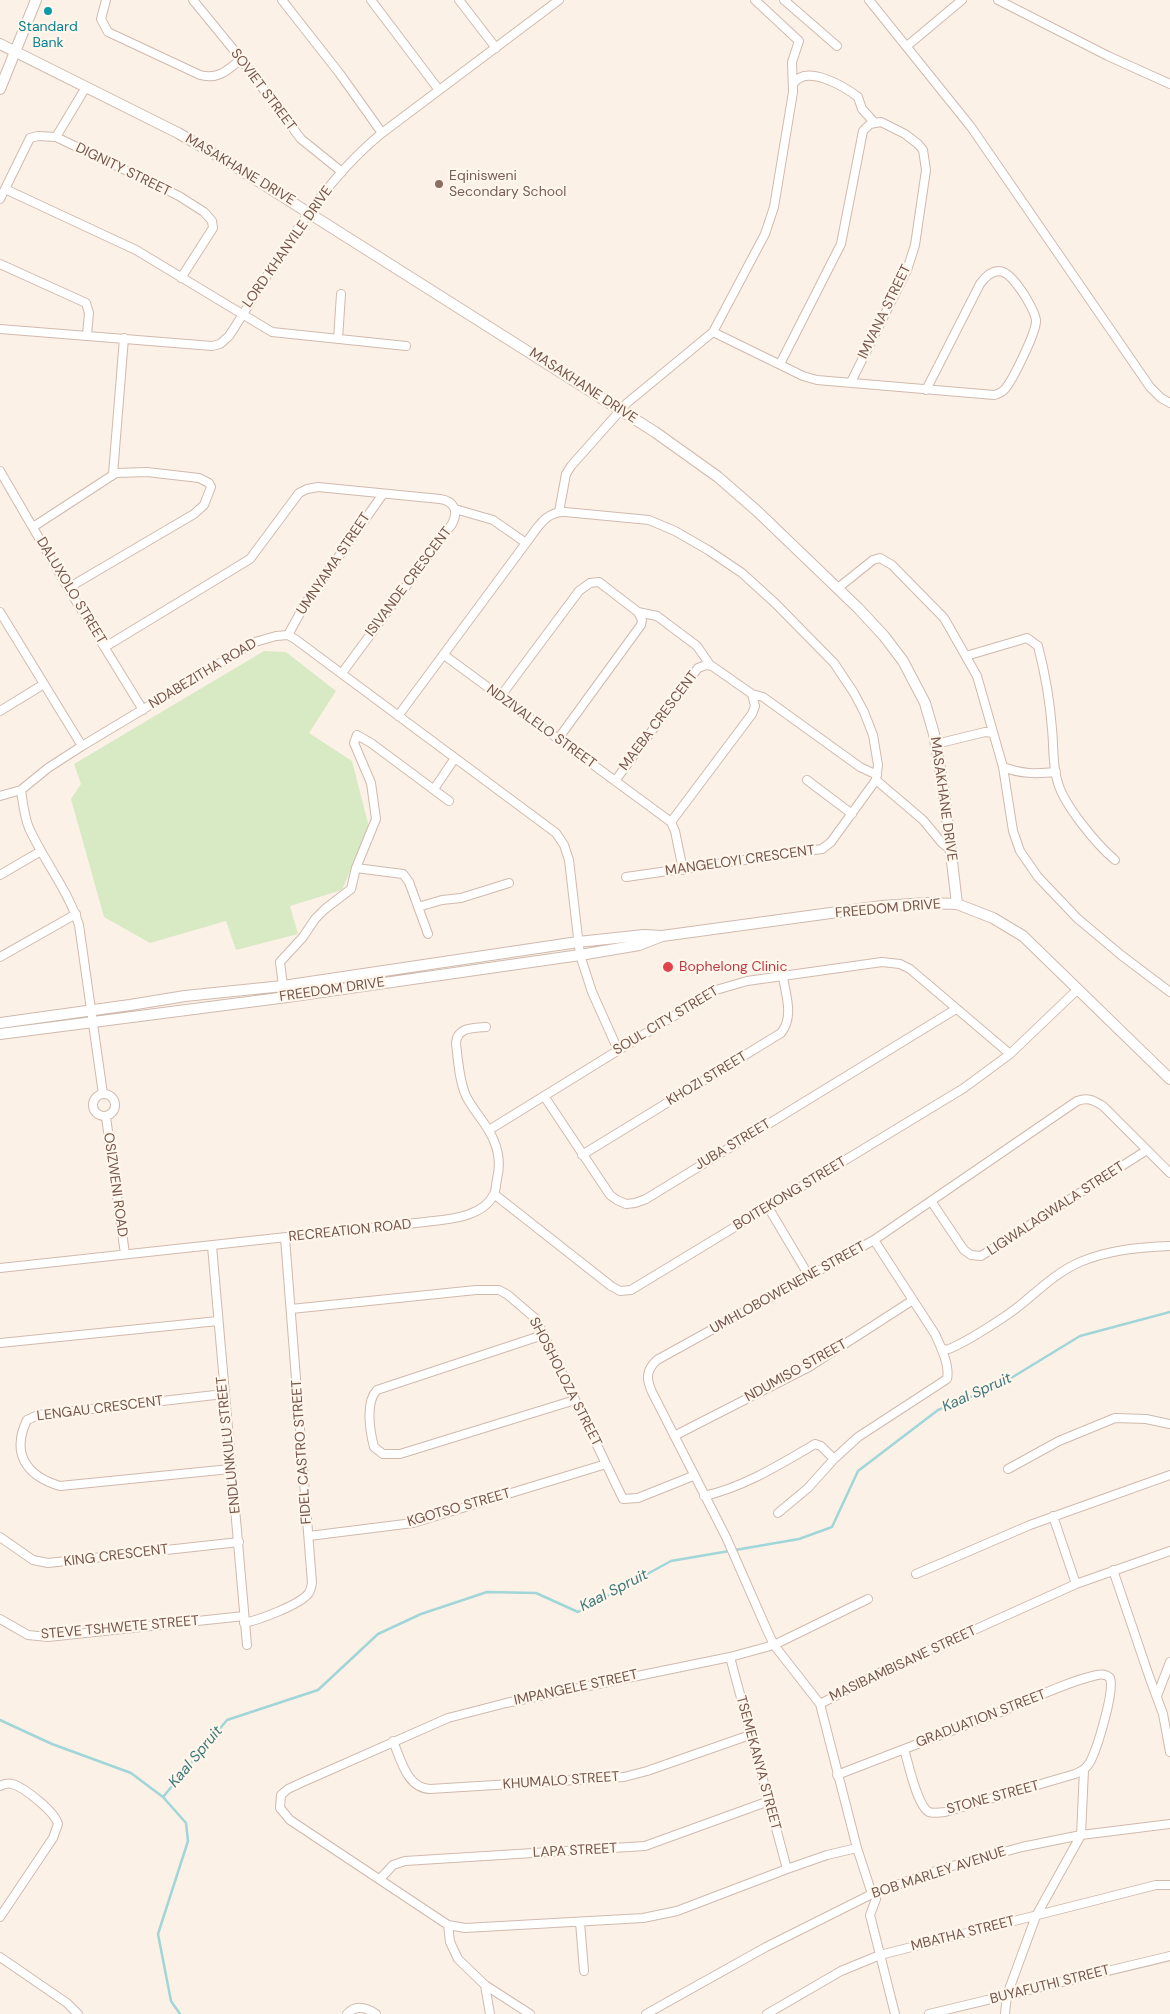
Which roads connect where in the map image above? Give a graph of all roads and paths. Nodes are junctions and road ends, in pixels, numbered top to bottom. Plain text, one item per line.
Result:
1 (36, 0) edge
2 (106, 0) edge
3 (193, 0) edge
4 (282, 0) edge
5 (371, 0) edge
6 (459, 0) edge
7 (755, 0) edge
8 (784, 0) edge
9 (869, 0) edge
10 (962, 0) edge
11 (998, 0) edge
12 (553, 2) edge
13 (0, 44) edge
14 (837, 46) dead end
15 (907, 46) junction
16 (496, 48) junction
17 (15, 52) junction
18 (241, 59) junction
19 (794, 83) junction
20 (1170, 84) edge
21 (86, 87) junction
22 (0, 89) edge
23 (439, 90) junction
24 (874, 122) junction
25 (382, 133) junction
26 (56, 137) junction
27 (342, 172) junction
28 (5, 189) junction
29 (0, 199) edge
30 (309, 212) junction
31 (0, 264) edge
32 (181, 278) junction
33 (342, 294) dead end
34 (242, 314) junction
35 (0, 329) edge
36 (713, 332) junction
37 (87, 335) junction
38 (124, 338) junction
39 (338, 339) junction
40 (406, 346) dead end
41 (780, 364) junction
42 (851, 382) junction
43 (926, 390) junction
44 (1170, 403) edge
45 (620, 410) junction
46 (0, 471) edge
47 (113, 474) junction
48 (383, 494) junction
49 (455, 509) junction
50 (559, 512) junction
51 (33, 527) junction
52 (526, 543) junction
53 (68, 588) junction
54 (838, 588) junction
55 (0, 612) edge
56 (638, 612) junction
57 (4, 626) edge
58 (288, 635) junction
59 (105, 647) junction
60 (444, 655) junction
61 (966, 656) junction
62 (710, 665) junction
63 (342, 673) junction
64 (44, 684) junction
65 (752, 694) junction
66 (500, 697) junction
67 (142, 710) junction
68 (0, 711) edge
69 (398, 716) junction
70 (993, 733) junction
71 (558, 739) junction
72 (936, 744) junction
73 (82, 746) junction
74 (456, 758) junction
75 (1002, 767) junction
76 (1056, 772) junction
77 (876, 778) junction
78 (807, 780) dead end
79 (615, 781) junction
80 (434, 789) junction
81 (21, 790) junction
82 (0, 796) edge
83 (449, 801) dead end
84 (852, 814) junction
85 (671, 822) junction
86 (951, 850) junction
87 (41, 851) junction
88 (1115, 860) dead end
89 (356, 868) junction
90 (683, 870) junction
91 (0, 875) edge
92 (626, 877) dead end
93 (509, 883) dead end
94 (957, 904) junction
95 (418, 907) junction
96 (76, 914) junction
97 (428, 934) dead end
98 (662, 936) junction
99 (578, 942) junction
100 (580, 955) junction
101 (0, 957) edge
102 (783, 977) junction
103 (283, 986) junction
104 (1078, 989) junction
105 (1170, 992) edge
106 (956, 1009) junction
107 (92, 1010) junction
108 (0, 1022) edge
109 (94, 1022) junction
110 (486, 1027) dead end
111 (0, 1034) edge
112 (618, 1050) junction
113 (1010, 1054) junction
114 (1170, 1079) edge
115 (103, 1094) junction
116 (544, 1096) junction
117 (106, 1117) junction
118 (489, 1130) junction
119 (1147, 1150) junction
120 (582, 1155) junction
121 (1170, 1173) edge
122 (494, 1194) junction
123 (931, 1201) junction
124 (768, 1207) junction
125 (285, 1238) junction
126 (874, 1240) junction
127 (212, 1246) junction
128 (1170, 1246) edge
129 (125, 1254) junction
130 (0, 1268) edge
131 (809, 1276) junction
132 (913, 1300) junction
133 (292, 1309) junction
134 (218, 1321) junction
135 (543, 1335) junction
136 (0, 1343) edge
137 (942, 1348) junction
138 (224, 1394) junction
139 (575, 1400) junction
140 (1170, 1424) edge
141 (674, 1436) junction
142 (834, 1459) junction
143 (606, 1464) junction
144 (230, 1469) junction
145 (1008, 1469) dead end
146 (1170, 1475) edge
147 (693, 1476) junction
148 (704, 1496) junction
149 (778, 1513) dead end
150 (1053, 1516) junction
151 (309, 1536) junction
152 (0, 1537) edge
153 (239, 1542) junction
154 (1170, 1551) edge
155 (1113, 1570) junction
156 (916, 1574) dead end
157 (1076, 1584) junction
158 (868, 1599) dead end
159 (0, 1619) edge
160 (244, 1620) junction
161 (774, 1644) junction
162 (247, 1645) dead end
163 (730, 1657) junction
164 (1170, 1662) edge
165 (1157, 1696) junction
166 (820, 1704) junction
167 (750, 1735) junction
168 (393, 1742) junction
169 (904, 1749) junction
170 (1170, 1752) edge
171 (1084, 1770) junction
172 (837, 1774) junction
173 (0, 1786) edge
174 (768, 1802) junction
175 (1170, 1824) edge
176 (1081, 1835) junction
177 (857, 1848) junction
178 (787, 1869) junction
179 (380, 1879) junction
180 (1170, 1885) edge
181 (873, 1894) junction
182 (0, 1916) edge
183 (1036, 1916) junction
184 (580, 1922) junction
185 (448, 1926) junction
186 (880, 1955) junction
187 (1170, 1956) edge
188 (0, 1957) edge
189 (584, 1971) dead end
190 (485, 1985) junction
191 (1007, 1995) junction
192 (78, 2014) edge
193 (347, 2014) edge
194 (376, 2014) edge
195 (490, 2014) edge
196 (530, 2014) edge
197 (646, 2014) edge
198 (767, 2014) edge
199 (895, 2014) edge
200 (930, 2014) edge
201 (1005, 2014) edge

1 - 17 street
2 - 18 street
3 - 18 street, SOVIET STREET
4 - 25 street
5 - 23 street
6 - 16 street
7 - 19 street
8 - 14 street
9 - 15 street
10 - 15 street
11 - 20 street
12 - 16 street, LORD KHANYILE DRIVE
13 - 17 street, MASAKHANE DRIVE
15 - 44 street
16 - 23 street, LORD KHANYILE DRIVE
17 - 21 street, MASAKHANE DRIVE
17 - 22 street
18 - 27 street, SOVIET STREET
19 - 24 street
19 - 36 street
21 - 26 street
21 - 30 street, MASAKHANE DRIVE
23 - 25 street, LORD KHANYILE DRIVE
24 - 41 street
24 - 42 street, IMVANA STREET
25 - 27 street, LORD KHANYILE DRIVE
26 - 28 street, DIGNITY STREET
26 - 32 street, DIGNITY STREET
27 - 30 street, LORD KHANYILE DRIVE
28 - 29 street, DIGNITY STREET
28 - 32 street
30 - 34 street, LORD KHANYILE DRIVE
30 - 45 street, MASAKHANE DRIVE
31 - 37 street
32 - 34 street
33 - 39 street
34 - 38 street, LORD KHANYILE DRIVE
34 - 39 street
35 - 37 street, LORD KHANYILE DRIVE
36 - 41 street
36 - 45 street
37 - 38 street, LORD KHANYILE DRIVE
38 - 47 street
39 - 40 street
41 - 42 street
42 - 43 street
43 - 43 street
45 - 50 street
45 - 54 street, MASAKHANE DRIVE
46 - 51 street, DALUXOLO STREET
47 - 51 street
47 - 53 street
48 - 49 street, ISIVANDE CRESCENT
48 - 58 street, UMNYAMA STREET
48 - 59 street, ISIVANDE CRESCENT
49 - 52 street
49 - 63 street, ISIVANDE CRESCENT
50 - 52 street
50 - 77 street
51 - 53 street, DALUXOLO STREET
52 - 60 street
53 - 59 street, DALUXOLO STREET
54 - 61 street
54 - 72 street, MASAKHANE DRIVE
55 - 57 street
56 - 62 street
56 - 66 street
56 - 71 street
57 - 64 street
58 - 63 street
58 - 67 street, NDABEZITHA ROAD
59 - 67 street, DALUXOLO STREET
60 - 66 street, NDZIVALELO STREET
60 - 69 street
61 - 70 street
61 - 76 street
62 - 65 street, MAEBA CRESCENT
62 - 79 street, MAEBA CRESCENT
63 - 69 street
64 - 68 street
64 - 73 street
65 - 77 street, MAEBA CRESCENT
65 - 85 street
66 - 71 street, NDZIVALELO STREET
67 - 73 street, NDABEZITHA ROAD
69 - 74 street
70 - 72 street
70 - 75 street
71 - 79 street, NDZIVALELO STREET
72 - 86 street, MASAKHANE DRIVE
73 - 81 street, NDABEZITHA ROAD
74 - 80 street
74 - 99 street
75 - 76 street
75 - 105 street
76 - 88 street
77 - 84 street, MANGELOYI CRESCENT
77 - 86 street, MAEBA CRESCENT
78 - 84 street
79 - 85 street, NDZIVALELO STREET
80 - 83 street
80 - 89 street
81 - 82 street
81 - 87 street
84 - 90 street, MANGELOYI CRESCENT
85 - 90 street
86 - 94 street, MASAKHANE DRIVE
87 - 91 street
87 - 96 street
89 - 95 street
89 - 103 street
90 - 92 street, MANGELOYI CRESCENT
93 - 95 street
94 - 98 street, FREEDOM DRIVE
94 - 104 street, FREEDOM DRIVE
95 - 97 street
96 - 101 street
96 - 107 street
98 - 99 street, FREEDOM DRIVE
98 - 100 street, FREEDOM DRIVE
99 - 100 street
99 - 103 street, FREEDOM DRIVE
100 - 109 street, FREEDOM DRIVE
100 - 112 street
102 - 106 street, SOUL CITY STREET
102 - 112 street, SOUL CITY STREET
102 - 120 street, KHOZI STREET
103 - 107 street, FREEDOM DRIVE
104 - 113 street, BOITEKONG STREET
104 - 114 street, FREEDOM DRIVE
106 - 113 street, SOUL CITY STREET
106 - 120 street, JUBA STREET
107 - 108 street, FREEDOM DRIVE
107 - 109 street
109 - 111 street, FREEDOM DRIVE
109 - 115 street
110 - 118 street
112 - 116 street, SOUL CITY STREET
113 - 124 street, BOITEKONG STREET
115 - 117 street
115 - 117 street
116 - 118 street, SOUL CITY STREET
116 - 120 street, JUBA STREET
117 - 129 street, OSIZWENI ROAD
118 - 122 street
119 - 121 street, UMHLOBOWENENE STREET
119 - 123 street, UMHLOBOWENENE STREET
119 - 123 street, LIGWALAGWALA STREET
122 - 124 street, BOITEKONG STREET
122 - 125 street, RECREATION ROAD
123 - 126 street, UMHLOBOWENENE STREET
124 - 131 street
125 - 127 street, RECREATION ROAD
125 - 133 street, FIDEL CASTRO STREET
126 - 131 street, UMHLOBOWENENE STREET
126 - 132 street
127 - 129 street, RECREATION ROAD
127 - 134 street, ENDLUNKULU STREET
128 - 137 street
129 - 130 street, RECREATION ROAD
131 - 141 street, UMHLOBOWENENE STREET
132 - 137 street
132 - 141 street, NDUMISO STREET
133 - 135 street, SHOSHOLOZA STREET
133 - 151 street, FIDEL CASTRO STREET
134 - 136 street
134 - 138 street, ENDLUNKULU STREET
135 - 139 street, SHOSHOLOZA STREET
135 - 139 street
137 - 142 street
138 - 144 street, ENDLUNKULU STREET
138 - 144 street, LENGAU CRESCENT
139 - 143 street, SHOSHOLOZA STREET
140 - 145 street
141 - 147 street, UMHLOBOWENENE STREET
142 - 148 street
142 - 149 street
143 - 147 street, SHOSHOLOZA STREET
143 - 151 street, KGOTSO STREET
144 - 153 street, ENDLUNKULU STREET
146 - 150 street
147 - 148 street, UMHLOBOWENENE STREET
148 - 161 street, UMHLOBOWENENE STREET
150 - 156 street
150 - 157 street
151 - 160 street, FIDEL CASTRO STREET
152 - 153 street, KING CRESCENT
153 - 160 street, ENDLUNKULU STREET
154 - 155 street, MASIBAMBISANE STREET
155 - 157 street, MASIBAMBISANE STREET
155 - 165 street
157 - 166 street, MASIBAMBISANE STREET
158 - 161 street, IMPANGELE STREET
159 - 160 street, STEVE TSHWETE STREET
160 - 162 street, ENDLUNKULU STREET
161 - 163 street, IMPANGELE STREET
161 - 166 street, UMHLOBOWENENE STREET
163 - 167 street, TSEMEKANYA STREET
163 - 168 street, IMPANGELE STREET
164 - 165 street
165 - 170 street
166 - 172 street, MASIBAMBISANE STREET
167 - 168 street, KHUMALO STREET
167 - 174 street, TSEMEKANYA STREET
168 - 179 street, IMPANGELE STREET
169 - 171 street, STONE STREET
169 - 171 street, GRADUATION STREET
169 - 172 street, GRADUATION STREET
171 - 176 street
172 - 177 street, MASIBAMBISANE STREET
173 - 182 street
174 - 178 street, TSEMEKANYA STREET
174 - 179 street, LAPA STREET
175 - 176 street, BOB MARLEY AVENUE
176 - 181 street, BOB MARLEY AVENUE
176 - 183 street
177 - 178 street
177 - 181 street, MASIBAMBISANE STREET
178 - 184 street
179 - 185 street
180 - 183 street, MBATHA STREET
181 - 186 street
181 - 197 street, BOB MARLEY AVENUE
183 - 186 street, MBATHA STREET
183 - 191 street
184 - 185 street
184 - 189 street
185 - 190 street
186 - 198 street, MBATHA STREET
186 - 199 street
187 - 191 street, BUYAFUTHI STREET
188 - 192 street
190 - 195 street
190 - 196 street
191 - 200 street, BUYAFUTHI STREET
191 - 201 street
193 - 194 street

